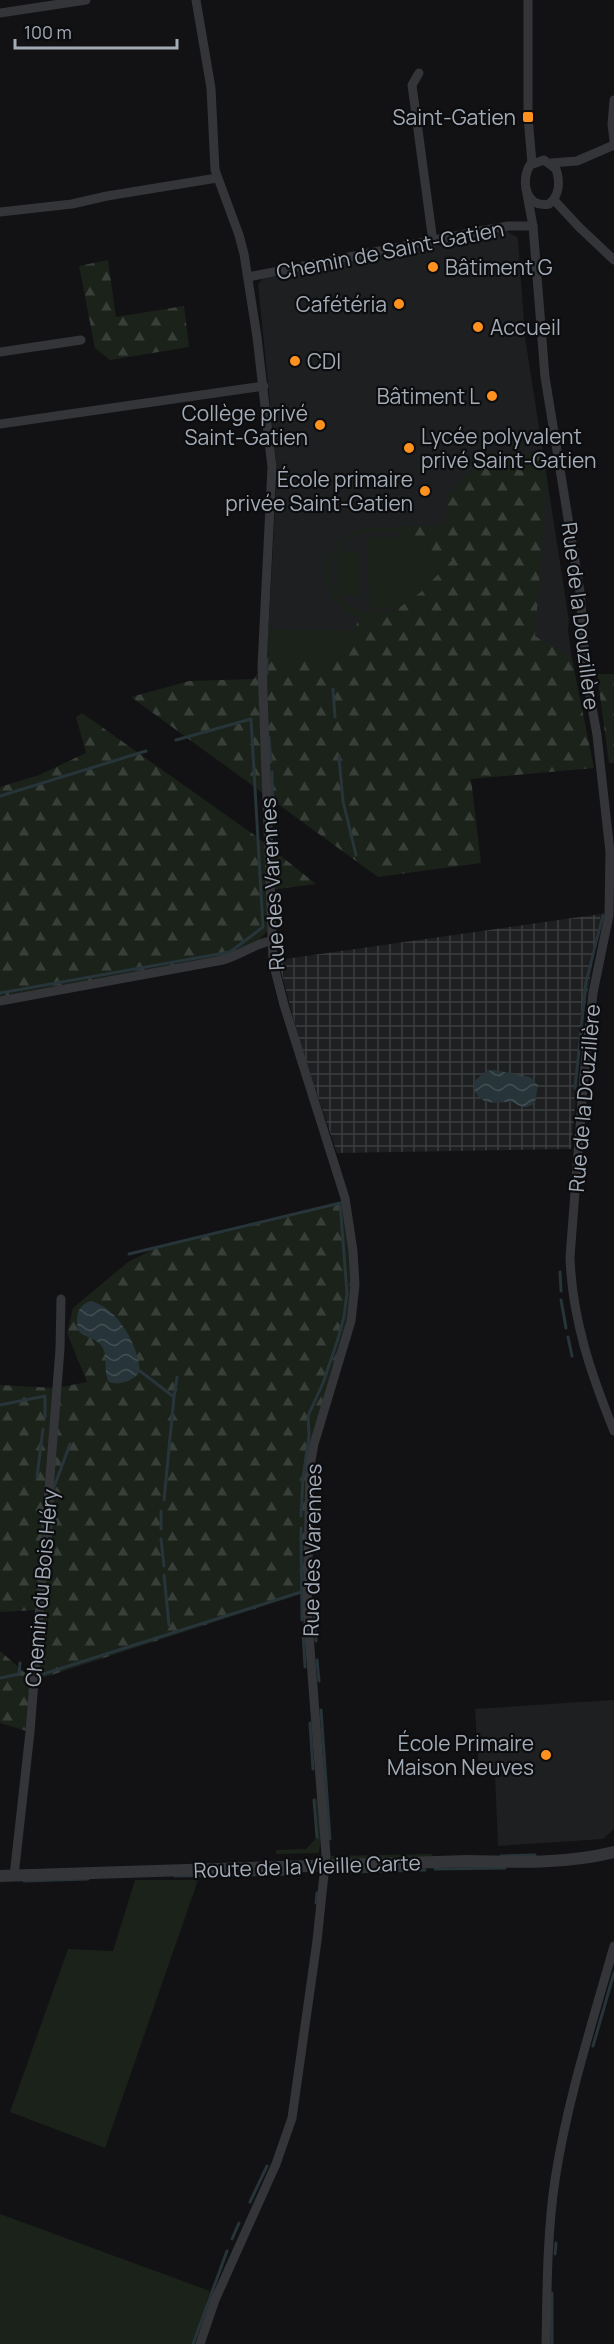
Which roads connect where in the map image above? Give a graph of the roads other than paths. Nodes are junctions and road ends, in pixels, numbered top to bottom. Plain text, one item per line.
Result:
1 (81, 0) edge
2 (196, 0) edge
3 (528, 0) edge
4 (0, 13) edge
5 (419, 73) dead end
6 (614, 100) edge
7 (530, 137) junction
8 (614, 143) edge
9 (577, 161) junction
10 (550, 162) junction
11 (532, 163) junction
12 (217, 178) junction
13 (558, 178) junction
14 (526, 189) junction
15 (554, 200) junction
16 (538, 205) junction
17 (0, 212) edge
18 (533, 226) junction
19 (432, 242) junction
20 (614, 260) edge
21 (248, 277) junction
22 (81, 340) dead end
23 (0, 352) edge
24 (264, 386) junction
25 (0, 424) edge
26 (612, 852) edge
27 (272, 940) junction
28 (0, 1001) edge
29 (61, 1299) dead end
30 (614, 1431) edge
31 (614, 1852) edge
32 (326, 1866) junction
33 (0, 1876) edge
34 (14, 1876) junction
35 (614, 1946) edge
36 (200, 2344) edge
37 (546, 2344) edge

1 - 4 street
2 - 12 street, Rue des Varennes
3 - 7 street
5 - 19 street
6 - 8 street
7 - 10 street
7 - 11 street
8 - 9 street
9 - 10 street
9 - 13 street
10 - 11 street
10 - 13 street
11 - 14 street
12 - 17 street
12 - 21 street, Rue des Varennes
13 - 15 street
14 - 16 street
14 - 18 street, Rue de la Douzillère
15 - 16 street
15 - 20 street
16 - 18 street, Rue de la Douzillère
18 - 19 street, Chemin de Saint-Gatien
18 - 26 street, Rue de la Douzillère
19 - 21 street, Chemin de Saint-Gatien
21 - 24 street, Rue des Varennes
22 - 23 street
24 - 25 street
24 - 27 street, Rue des Varennes
26 - 30 street, Rue de la Douzillère
27 - 28 street
27 - 32 street, Rue des Varennes
29 - 34 street, Chemin du Bois Héry
31 - 32 street, Route de la Vieille Carte
32 - 34 street, Route de la Vieille Carte
32 - 36 street, Rue des Varennes
33 - 34 street, Route de la Vieille Carte
35 - 37 street

